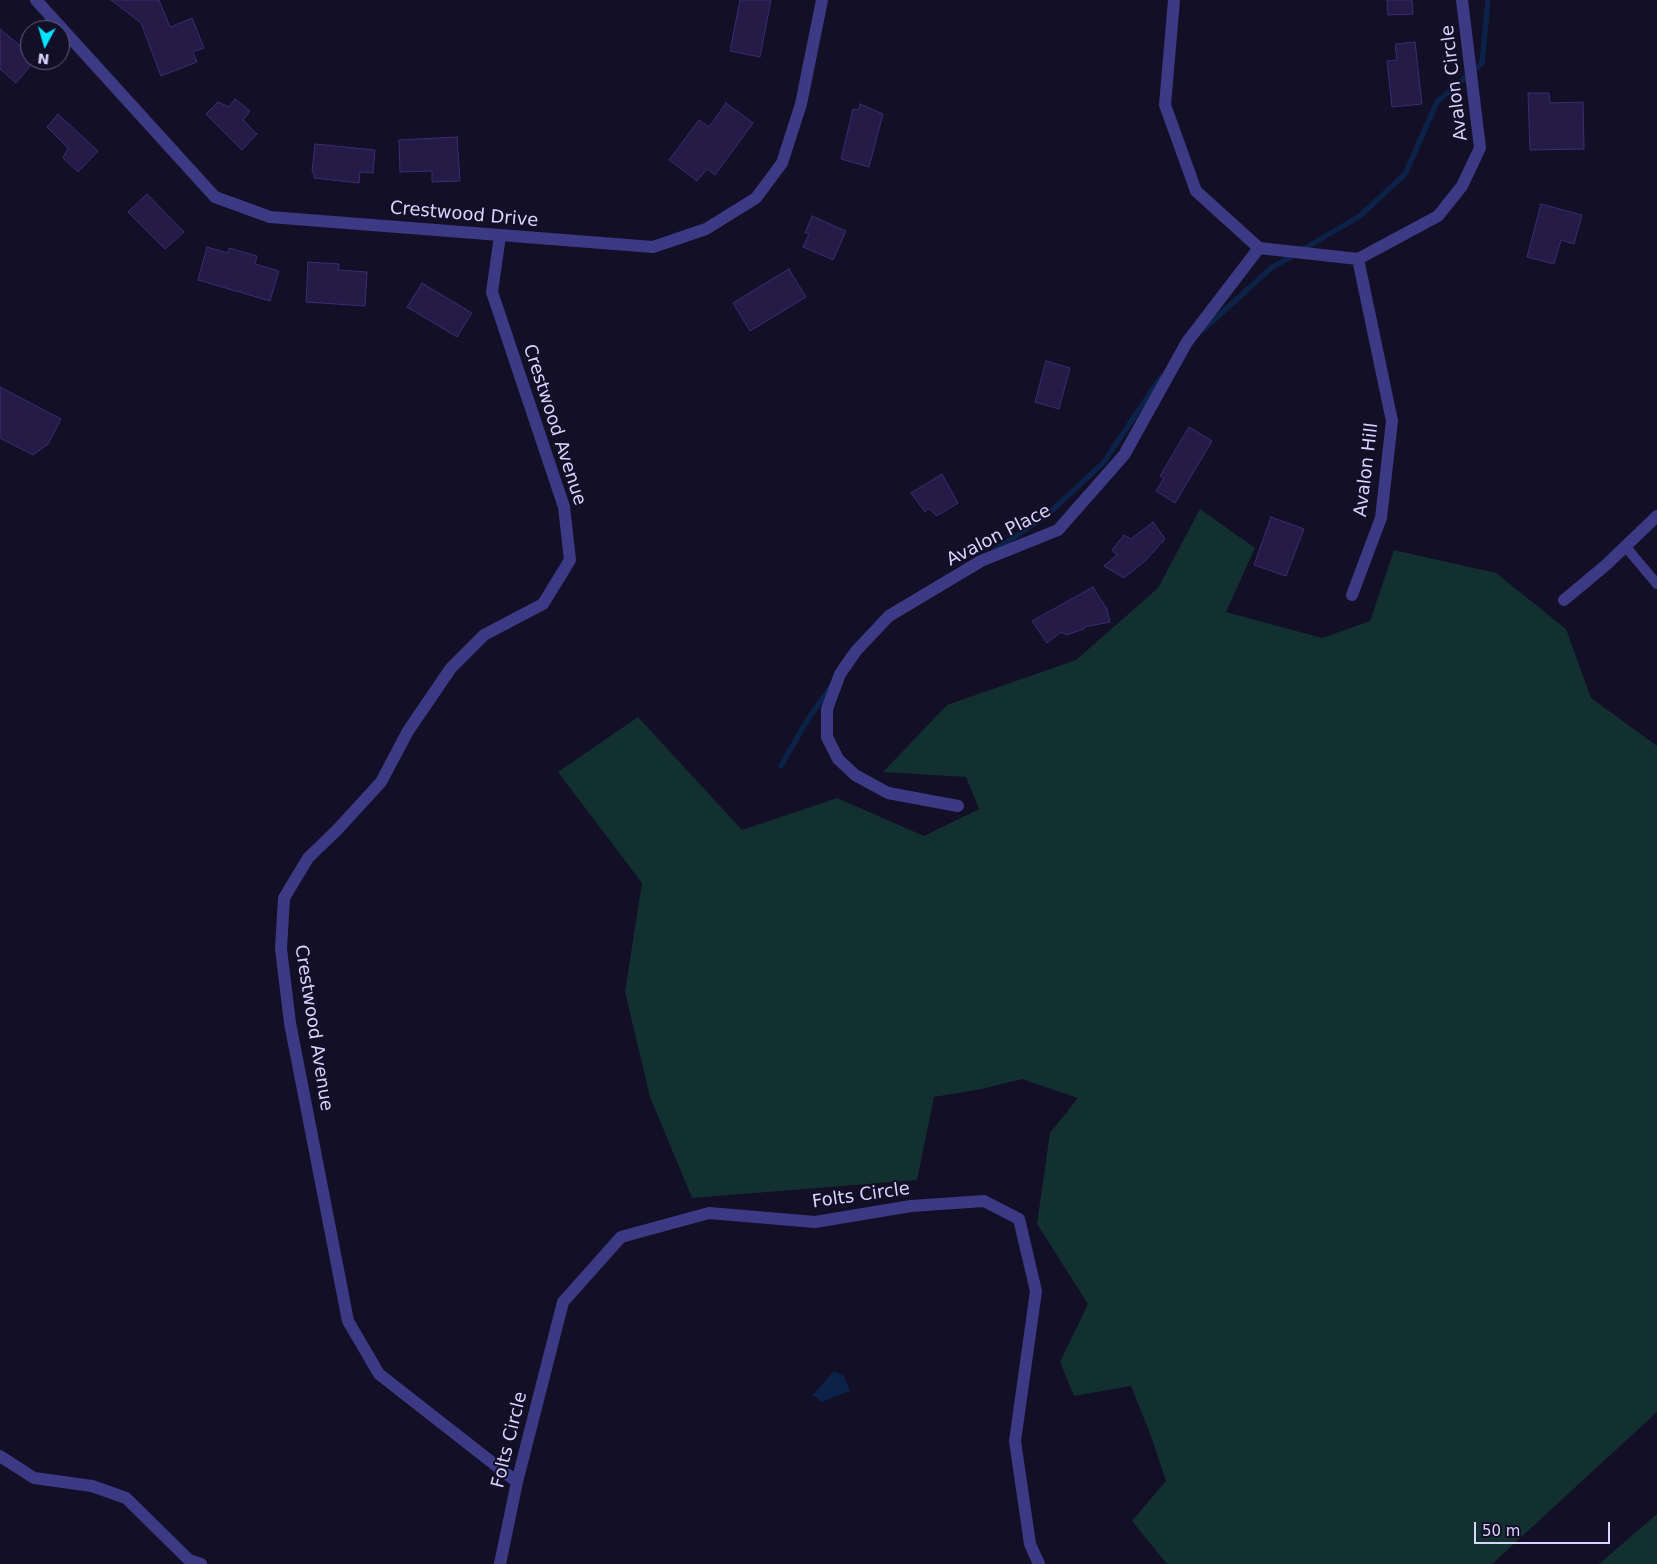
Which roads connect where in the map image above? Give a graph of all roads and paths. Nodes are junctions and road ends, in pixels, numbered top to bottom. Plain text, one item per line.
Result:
1 (36, 0) edge
2 (822, 0) edge
3 (1174, 0) edge
4 (1462, 0) edge
5 (500, 236) junction
6 (1259, 248) junction
7 (1358, 259) junction
8 (1657, 516) edge
9 (1625, 546) junction
10 (1657, 584) edge
11 (1352, 595) dead end
12 (1564, 600) dead end
13 (958, 806) dead end
14 (0, 1456) edge
15 (517, 1482) junction
16 (201, 1564) edge
17 (500, 1564) edge
18 (1039, 1564) edge

1 - 5 street, Crestwood Drive
2 - 5 street, Crestwood Drive
3 - 6 street
4 - 7 street, Avalon Circle
5 - 15 street, Crestwood Avenue
6 - 7 street
6 - 13 street, Avalon Place
7 - 11 street, Avalon Hill
8 - 9 street
9 - 10 lane
9 - 12 street
14 - 16 street
15 - 17 street, Folts Circle
15 - 18 street, Folts Circle

